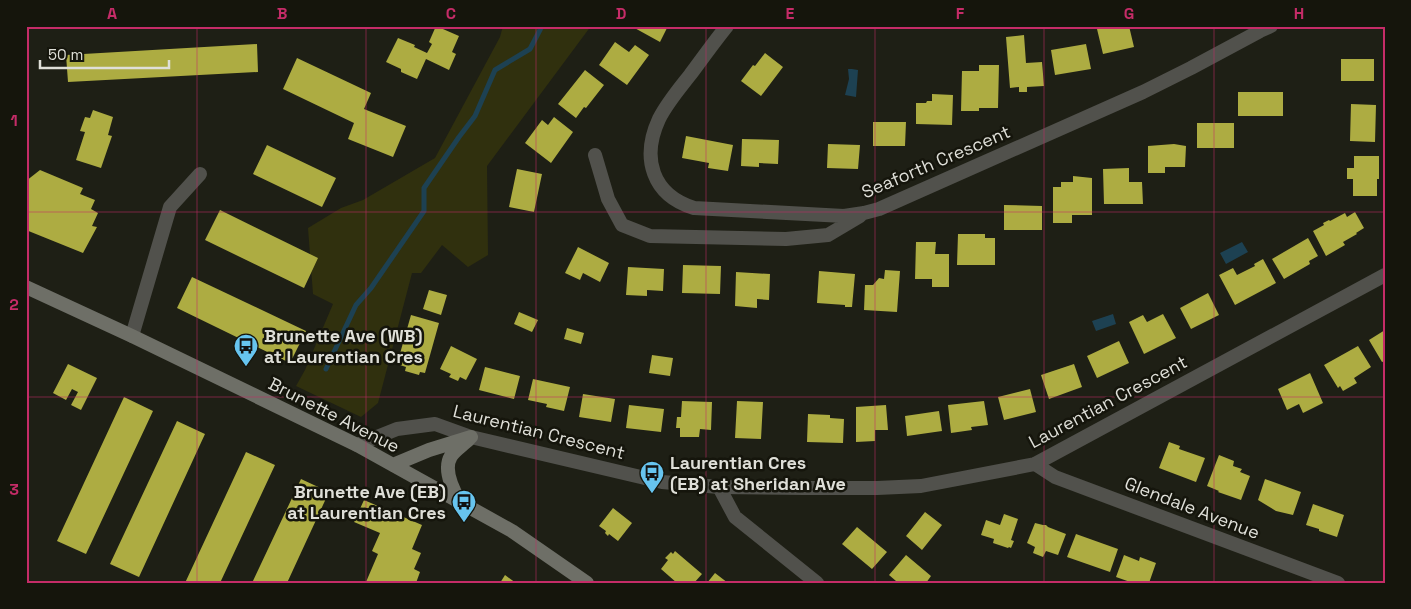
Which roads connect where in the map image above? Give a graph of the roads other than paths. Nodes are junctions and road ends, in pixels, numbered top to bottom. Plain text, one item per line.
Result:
1 (727, 26) edge
2 (1271, 26) edge
3 (595, 155) dead end
4 (200, 174) dead end
5 (864, 213) junction
6 (1385, 275) edge
7 (26, 287) edge
8 (132, 336) junction
9 (471, 437) junction
10 (357, 445) junction
11 (1035, 464) junction
12 (393, 465) junction
13 (719, 487) junction
14 (460, 502) junction
15 (587, 583) edge
16 (817, 583) edge
17 (1338, 583) edge

1 - 5 street, Seaforth Crescent
2 - 5 street, Seaforth Crescent
3 - 5 street
4 - 8 street
6 - 11 street, Laurentian Crescent
7 - 8 main road, Brunette Avenue
8 - 10 main road, Brunette Avenue
9 - 10 street, Laurentian Crescent
9 - 12 main road
9 - 13 street, Laurentian Crescent
9 - 14 main road
10 - 12 main road, Brunette Avenue
11 - 13 street, Laurentian Crescent
11 - 17 street, Glendale Avenue
12 - 14 main road, Brunette Avenue
13 - 16 street
14 - 15 main road, Brunette Avenue

